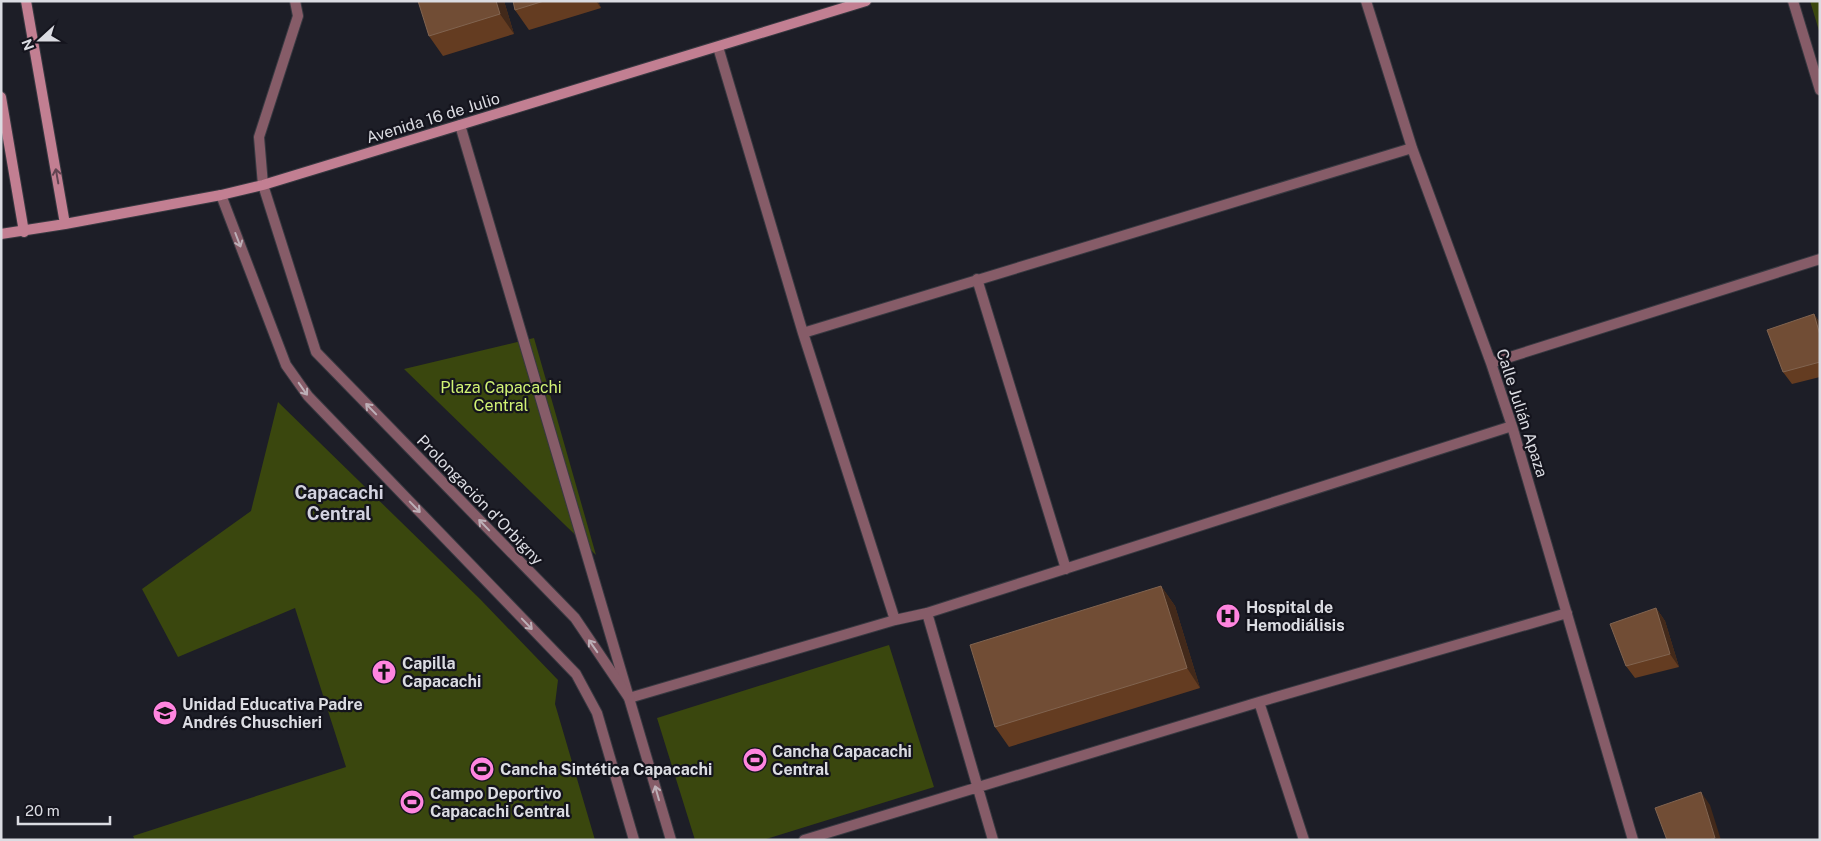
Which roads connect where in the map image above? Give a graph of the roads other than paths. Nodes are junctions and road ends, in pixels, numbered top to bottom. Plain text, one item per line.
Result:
1 (26, 1) edge
2 (295, 1) edge
3 (866, 1) edge
4 (1366, 1) edge
5 (1793, 1) edge
6 (718, 47) junction
7 (1820, 90) edge
8 (1, 97) edge
9 (460, 125) junction
10 (1412, 148) junction
11 (263, 185) junction
12 (221, 195) junction
13 (65, 224) junction
14 (24, 232) junction
15 (1, 234) edge
16 (1820, 259) edge
17 (977, 279) junction
18 (803, 332) junction
19 (1491, 364) junction
20 (1512, 426) junction
21 (1066, 569) junction
22 (927, 613) junction
23 (1567, 613) junction
24 (896, 620) junction
25 (629, 698) junction
26 (1258, 702) junction
27 (977, 788) junction
28 (634, 840) edge
29 (671, 840) edge
30 (804, 840) edge
31 (993, 840) edge
32 (1304, 840) edge
33 (1633, 840) edge

13 -> 1 main road
2 - 11 street, Prolongación d'Orbigny
3 - 6 main road, Avenida 16 de Julio
4 - 10 street, Calle Julián Apaza
5 - 7 street
6 - 9 main road, Avenida 16 de Julio
6 - 18 street
8 - 14 main road
9 - 11 main road, Avenida 16 de Julio
9 - 25 street
10 - 17 street
10 - 19 street, Calle Julián Apaza
11 - 12 main road, Avenida 16 de Julio
25 -> 11 street, Prolongación d'Orbigny
12 - 13 main road, Avenida 16 de Julio
12 -> 28 street
13 - 14 main road, Avenida 16 de Julio
14 - 15 main road, Avenida 16 de Julio
16 - 19 street
17 - 18 street
17 - 21 street
18 - 24 street
19 - 20 street, Calle Julián Apaza
20 - 21 street
20 - 23 street, Calle Julián Apaza
21 - 22 street
22 - 24 street
22 - 27 street
23 - 26 street
23 - 33 street, Calle Julián Apaza
24 - 25 street
29 -> 25 street, Prolongación d'Orbigny
26 - 27 street
26 - 32 street
27 - 30 street
27 - 31 street

